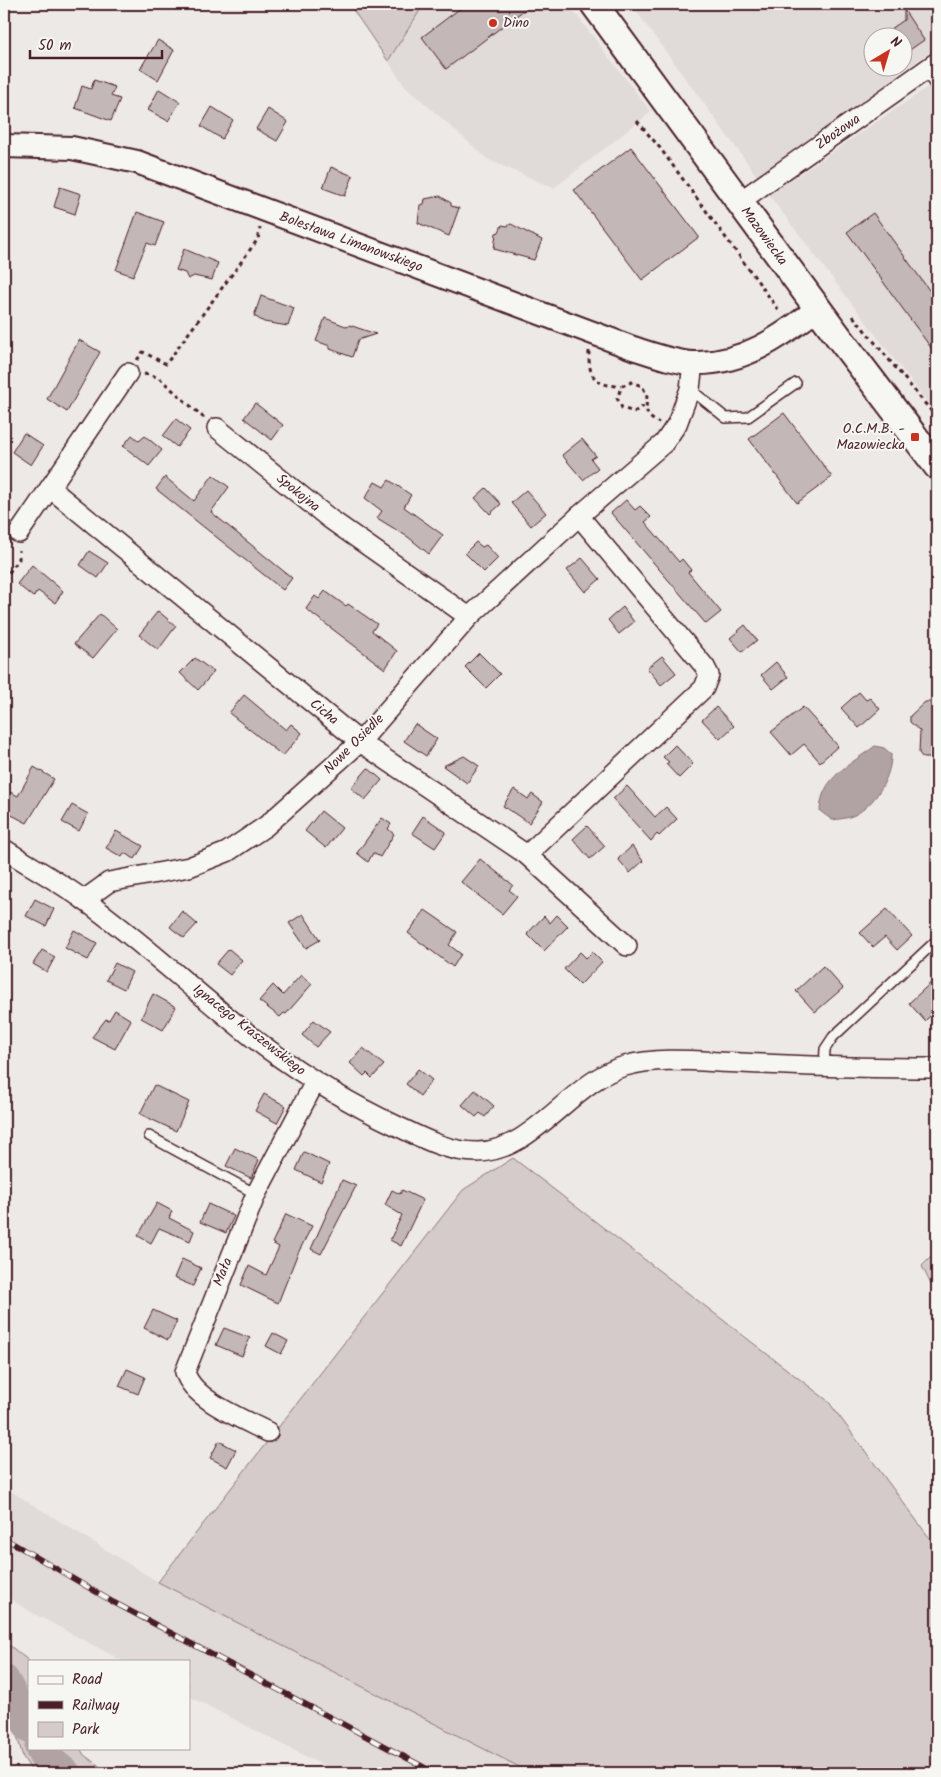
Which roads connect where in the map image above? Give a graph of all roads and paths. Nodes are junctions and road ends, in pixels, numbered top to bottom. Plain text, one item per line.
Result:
1 (594, 4) edge
2 (931, 66) edge
3 (937, 88) edge
4 (637, 121) dead end
5 (4, 146) edge
6 (739, 202) junction
7 (261, 226) dead end
8 (818, 308) junction
9 (784, 317) dead end
10 (589, 345) dead end
11 (693, 363) junction
12 (128, 372) junction
13 (796, 383) dead end
14 (622, 386) junction
15 (690, 389) junction
16 (644, 406) junction
17 (662, 424) dead end
18 (216, 428) joint
19 (937, 466) edge
20 (50, 488) junction
21 (579, 516) junction
22 (20, 533) joint
23 (4, 579) edge
24 (469, 617) junction
25 (360, 742) junction
26 (4, 849) edge
27 (527, 855) junction
28 (84, 900) junction
29 (937, 940) edge
30 (627, 946) dead end
31 (824, 1067) junction
32 (937, 1068) edge
33 (315, 1082) junction
34 (149, 1136) dead end
35 (256, 1194) junction
36 (268, 1432) dead end

1 - 6 main road, Mazowiecka
2 - 3 lane
2 - 6 street, Zbożowa
4 - 9 path
5 - 11 street, Bolesława Limanowskiego
6 - 8 main road, Mazowiecka
7 - 12 path
8 - 11 street
8 - 19 main road, Mazowiecka
10 - 14 path
11 - 15 street, Nowe Osiedle
12 - 18 path
12 - 20 street
13 - 15 lane
14 - 16 path
14 - 16 path
15 - 21 street, Nowe Osiedle
16 - 17 path
18 - 24 street, Spokojna
20 - 22 street
20 - 25 street, Cicha
21 - 24 street, Nowe Osiedle
21 - 27 street
22 - 23 path
24 - 25 street, Nowe Osiedle
25 - 27 street, Cicha
25 - 28 street, Nowe Osiedle
26 - 28 street, Ignacego Kraszewskiego
27 - 30 street, Cicha
28 - 33 street, Ignacego Kraszewskiego
29 - 31 lane
31 - 32 street, Ignacego Kraszewskiego
31 - 33 street, Ignacego Kraszewskiego
33 - 35 street, Mała
34 - 35 lane
35 - 36 street, Mała

